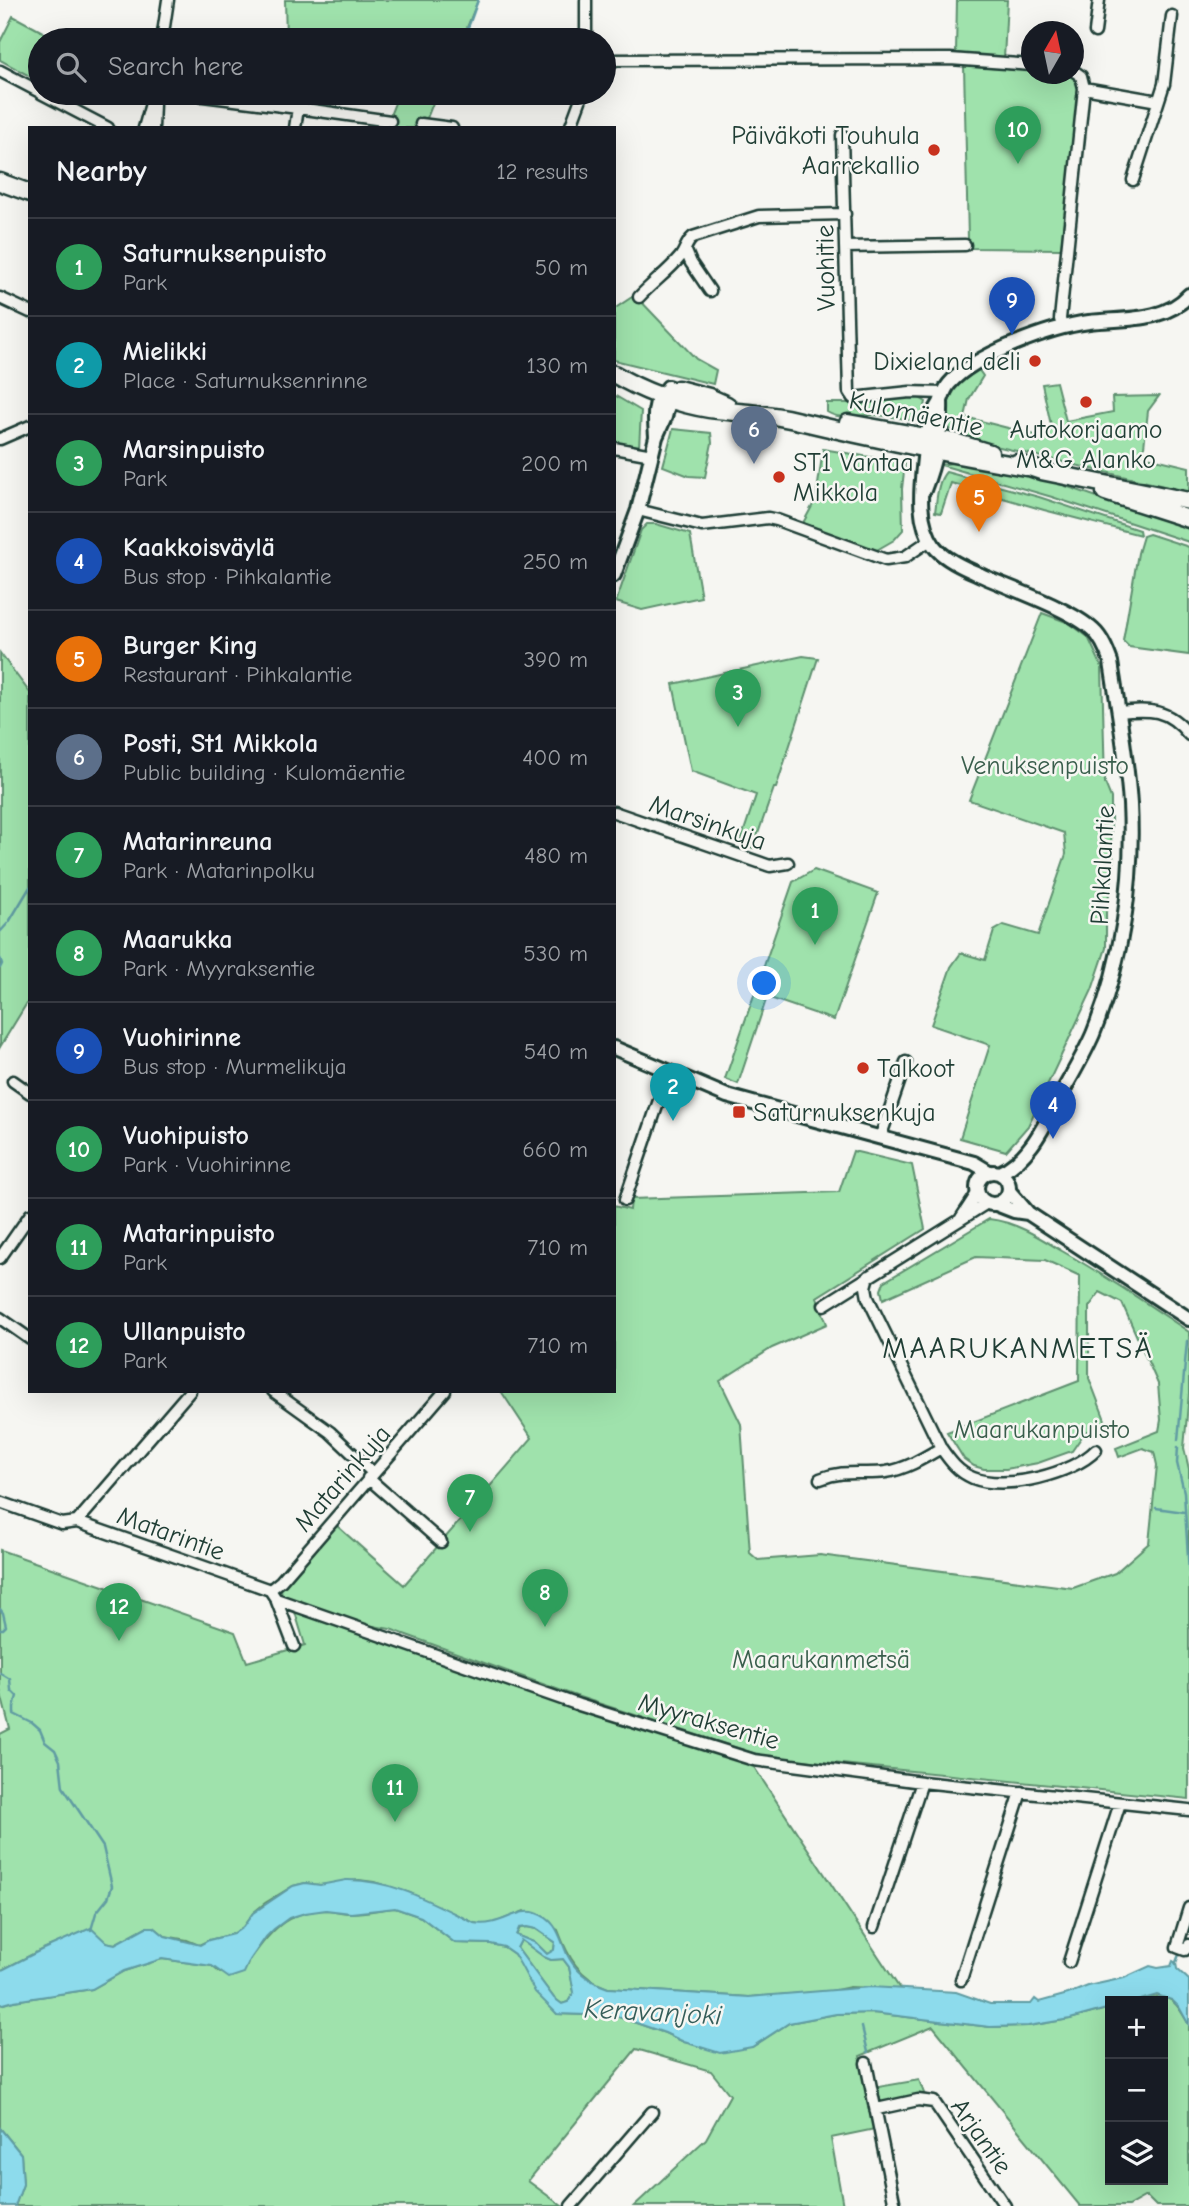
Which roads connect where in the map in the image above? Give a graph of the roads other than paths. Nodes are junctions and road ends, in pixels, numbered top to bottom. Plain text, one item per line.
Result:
1 (168, 0) edge
2 (586, 0) edge
3 (1099, 0) edge
4 (1172, 16) dead end
5 (164, 28) edge
6 (586, 28) edge
7 (1095, 32) dead end
8 (616, 60) edge
9 (1021, 64) edge
10 (0, 71) edge
11 (1083, 84) edge
12 (28, 85) edge
13 (1084, 88) junction
14 (1158, 101) junction
15 (65, 105) edge
16 (151, 105) edge
17 (154, 105) edge
18 (274, 105) edge
19 (579, 105) edge
20 (298, 108) junction
21 (390, 121) dead end
22 (421, 124) dead end
23 (104, 126) edge
24 (145, 126) edge
25 (153, 126) edge
26 (295, 126) edge
27 (436, 126) edge
28 (571, 126) edge
29 (842, 135) dead end
30 (0, 173) edge
31 (1133, 180) dead end
32 (0, 182) edge
33 (28, 182) edge
34 (28, 192) edge
35 (845, 214) junction
36 (965, 245) dead end
37 (845, 247) junction
38 (685, 250) junction
39 (710, 291) dead end
40 (639, 296) dead end
41 (0, 298) edge
42 (1187, 302) edge
43 (28, 311) edge
44 (1062, 327) junction
45 (616, 373) edge
46 (666, 393) junction
47 (942, 397) junction
48 (28, 427) edge
49 (0, 439) edge
50 (931, 444) junction
51 (616, 448) edge
52 (652, 455) junction
53 (1033, 469) junction
54 (1189, 501) edge
55 (638, 510) junction
56 (1189, 519) edge
57 (930, 540) junction
58 (616, 570) edge
59 (1118, 712) junction
60 (1189, 735) edge
61 (616, 813) edge
62 (788, 863) dead end
63 (616, 1049) edge
64 (906, 1062) dead end
65 (669, 1071) junction
66 (13, 1081) dead end
67 (28, 1092) edge
68 (880, 1138) junction
69 (951, 1158) junction
70 (1001, 1180) junction
71 (978, 1188) junction
72 (625, 1200) dead end
73 (992, 1203) junction
74 (1028, 1213) junction
75 (28, 1218) edge
76 (961, 1219) junction
77 (0, 1258) edge
78 (869, 1276) junction
79 (824, 1304) dead end
80 (0, 1318) edge
81 (1189, 1319) edge
82 (28, 1338) edge
83 (188, 1393) edge
84 (276, 1393) edge
85 (443, 1393) edge
86 (942, 1448) junction
87 (1096, 1450) dead end
88 (371, 1475) junction
89 (820, 1479) dead end
90 (0, 1502) edge
91 (77, 1522) junction
92 (441, 1542) dead end
93 (272, 1595) junction
94 (294, 1646) dead end
95 (922, 1782) junction
96 (1021, 1792) junction
97 (1120, 1803) junction
98 (1189, 1810) edge
99 (1189, 1908) edge
100 (874, 1927) dead end
101 (1189, 1945) edge
102 (1069, 1962) dead end
103 (961, 1980) dead end
104 (866, 2063) dead end
105 (877, 2109) junction
106 (652, 2112) dead end
107 (571, 2206) edge
108 (895, 2206) edge
109 (1005, 2206) edge

1 - 5 street
2 - 6 street
3 - 7 street
4 - 14 street
8 - 9 street
10 - 12 street
11 - 13 street
13 - 14 street
13 - 44 street
14 - 31 street
15 - 23 street
16 - 24 street
17 - 25 street
18 - 20 street
19 - 28 street
20 - 21 street
20 - 26 street
22 - 27 street
29 - 35 street, Vuohitie
30 - 33 main road
32 - 34 main road
35 - 37 street, Vuohitie
35 - 38 street
36 - 37 street
37 - 47 street, Vuohitie
38 - 39 street
38 - 40 street
41 - 43 street
42 - 44 street
44 - 47 street
45 - 46 main road, Kulomäentie
46 - 50 main road, Kulomäentie
46 - 52 street
47 - 50 street
48 - 49 street
50 - 53 main road, Kulomäentie
50 - 57 street
51 - 52 street
52 - 55 street
53 - 54 main road, Kulomäentie
53 - 56 main road, Kulomäentie
55 - 57 street
55 - 58 street
57 - 59 street, Pihkalantie
59 - 60 street
59 - 70 street, Pihkalantie
61 - 62 street, Marsinkuja
63 - 65 street
64 - 68 street
65 - 68 street
65 - 72 street
66 - 67 street
68 - 69 street
69 - 70 street
69 - 71 street
70 - 71 street
70 - 73 street
70 - 74 street
71 - 73 street
71 - 76 street
73 - 74 street
73 - 76 street
74 - 81 street
75 - 77 street
76 - 78 street
78 - 79 street
78 - 86 street
80 - 82 street
83 - 91 street
84 - 88 street
85 - 88 street, Matarinkuja
86 - 87 street
86 - 89 street
88 - 92 street
88 - 93 street, Matarinkuja
90 - 91 street, Matarintie
91 - 93 street, Matarintie
93 - 94 street
93 - 95 street, Myyraksentie
95 - 96 street, Myyraksentie
95 - 100 street
96 - 97 street, Myyraksentie
96 - 103 street
97 - 98 street, Myyraksentie
97 - 102 street
99 - 101 street
104 - 105 street
105 - 108 street
105 - 109 street, Arjantie
106 - 107 street

